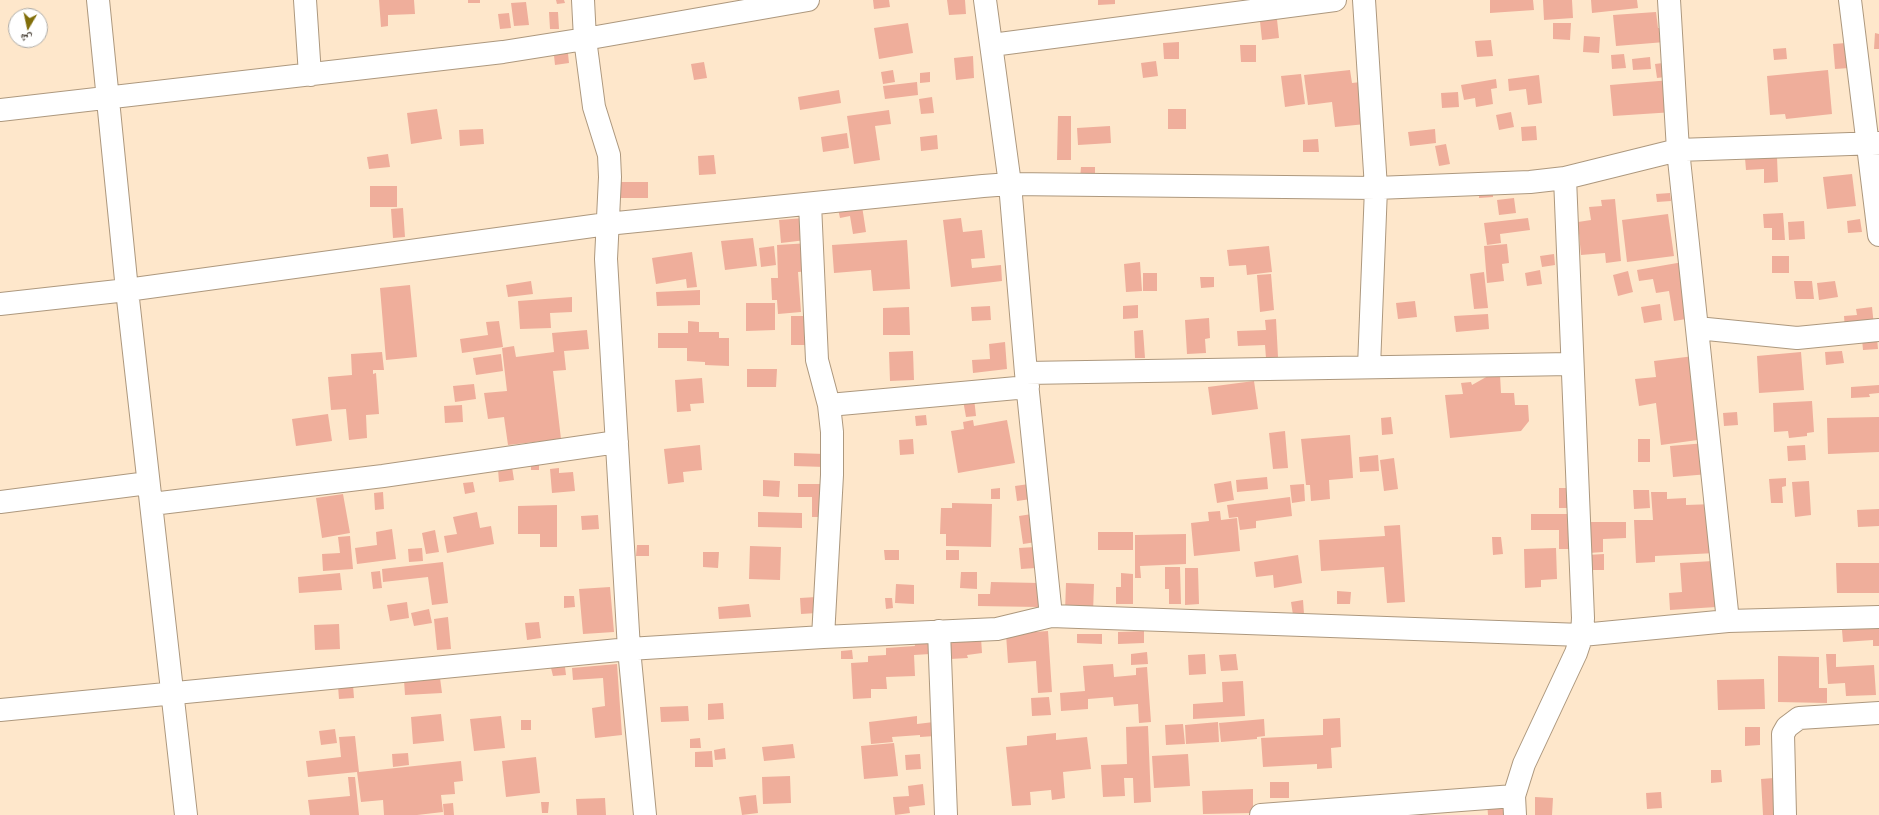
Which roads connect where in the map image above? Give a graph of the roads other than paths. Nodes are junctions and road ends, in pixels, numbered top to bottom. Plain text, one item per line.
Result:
1 (98, 0) edge
2 (304, 0) edge
3 (583, 0) edge
4 (808, 0) edge
5 (985, 0) edge
6 (1335, 0) edge
7 (1364, 0) edge
8 (1670, 0) edge
9 (1850, 0) edge
10 (585, 39) junction
11 (992, 45) junction
12 (310, 75) junction
13 (109, 99) junction
14 (0, 110) edge
15 (1873, 143) edge
16 (1678, 150) junction
17 (1564, 178) junction
18 (1010, 184) junction
19 (1376, 188) junction
20 (810, 204) junction
21 (607, 224) junction
22 (1879, 235) edge
23 (127, 290) junction
24 (0, 304) edge
25 (1697, 328) junction
26 (1879, 330) edge
27 (1572, 364) junction
28 (1369, 367) junction
29 (1027, 380) junction
30 (829, 405) junction
31 (617, 442) junction
32 (148, 482) junction
33 (0, 502) edge
34 (152, 504) junction
35 (1051, 616) junction
36 (1879, 618) edge
37 (1728, 621) junction
38 (939, 631) junction
39 (1582, 635) junction
40 (823, 637) junction
41 (629, 649) junction
42 (174, 693) junction
43 (0, 710) edge
44 (1879, 714) edge
45 (1515, 806) edge
46 (186, 815) edge
47 (645, 815) edge
48 (946, 815) edge
49 (1261, 815) edge
50 (1785, 815) edge

1 - 13 street
2 - 12 street
3 - 10 street
4 - 10 street
5 - 11 street
6 - 11 street
7 - 19 street
8 - 16 street
9 - 15 street
10 - 12 street
10 - 21 street
11 - 18 street
12 - 13 street
13 - 14 street
13 - 23 street
15 - 16 street
15 - 22 street
16 - 17 street
16 - 25 street
17 - 19 street
17 - 27 street
18 - 19 street
18 - 20 street
18 - 29 street
19 - 28 street
20 - 21 street
20 - 30 street
21 - 23 street
21 - 31 street
23 - 24 street
23 - 32 street
25 - 26 street
25 - 37 street
27 - 28 street
27 - 39 street
28 - 29 street
29 - 30 street
29 - 35 street
30 - 40 street
31 - 34 street
31 - 41 street
32 - 33 street
32 - 34 street
34 - 42 street
35 - 38 street
35 - 39 street
36 - 37 street
37 - 39 street
38 - 40 street
38 - 48 street
39 - 45 street
40 - 41 street
41 - 42 street
41 - 47 street
42 - 43 street
42 - 46 street
44 - 50 street
45 - 49 street

